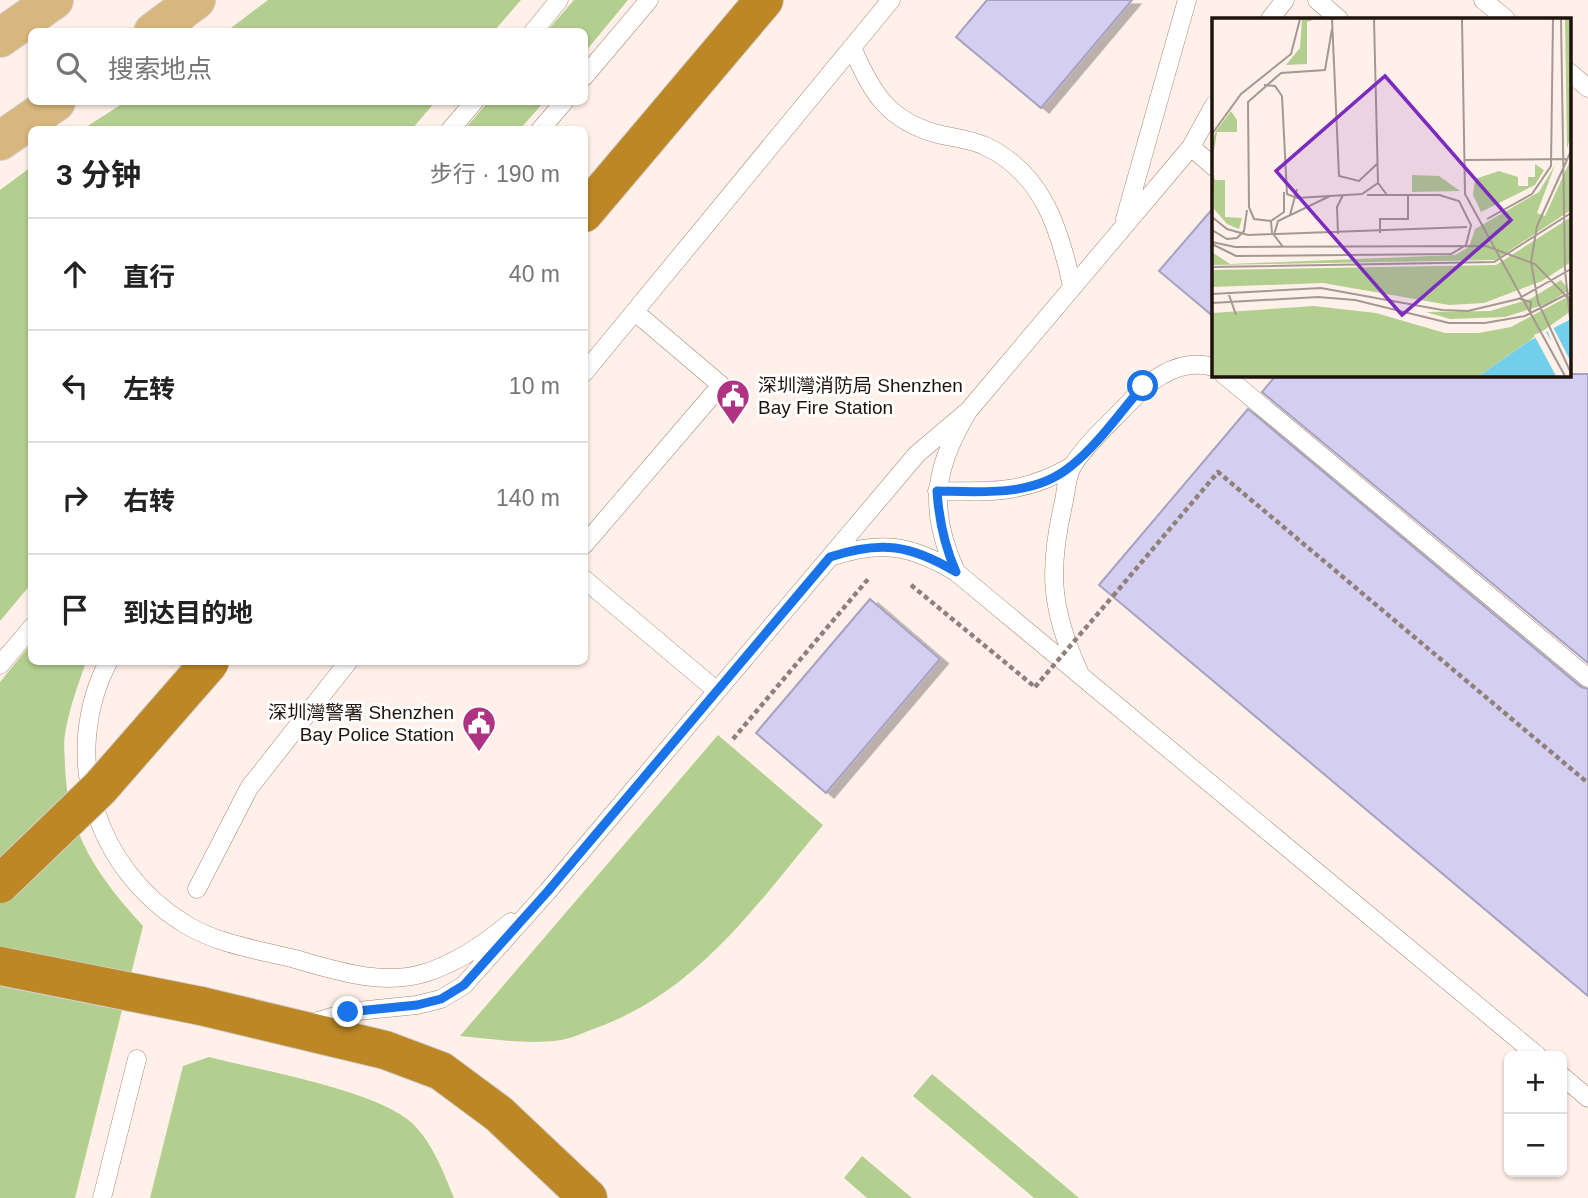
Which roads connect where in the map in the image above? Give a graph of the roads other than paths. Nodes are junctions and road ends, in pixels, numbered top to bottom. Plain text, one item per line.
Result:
1 (54, 0) edge
2 (196, 0) edge
3 (559, 0) edge
4 (649, 0) edge
5 (764, 0) edge
6 (891, 0) edge
7 (1187, 0) edge
8 (1285, 0) edge
9 (1317, 0) edge
10 (1483, 0) edge
11 (1271, 18) edge
12 (1338, 18) edge
13 (1505, 18) edge
14 (158, 28) edge
15 (536, 28) edge
16 (0, 38) edge
17 (852, 47) junction
18 (588, 72) edge
19 (1570, 73) edge
20 (1588, 88) edge
21 (53, 105) edge
22 (471, 105) edge
23 (561, 105) edge
24 (1212, 107) edge
25 (453, 126) edge
26 (543, 126) edge
27 (0, 141) edge
28 (1191, 147) junction
29 (1212, 166) edge
30 (588, 208) edge
31 (1123, 226) junction
32 (1072, 286) junction
33 (635, 312) junction
34 (1212, 367) edge
35 (588, 368) edge
36 (1225, 376) edge
37 (969, 411) junction
38 (1072, 466) junction
39 (937, 491) junction
40 (588, 540) edge
41 (830, 557) junction
42 (956, 572) junction
43 (588, 582) edge
44 (28, 632) edge
45 (0, 665) edge
46 (106, 665) edge
47 (208, 665) edge
48 (346, 665) edge
49 (1588, 678) edge
50 (1082, 679) junction
51 (717, 691) junction
52 (0, 884) edge
53 (197, 889) dead end
54 (548, 891) junction
55 (0, 965) edge
56 (298, 1028) junction
57 (1532, 1051) edge
58 (137, 1059) dead end
59 (1567, 1080) edge
60 (1588, 1098) edge
61 (102, 1198) edge
62 (588, 1198) edge

1 - 16 main road
2 - 14 main road
3 - 15 lane
4 - 18 lane
5 - 30 highway
6 - 17 lane
7 - 31 lane
8 - 11 lane
9 - 12 lane
10 - 13 lane
17 - 32 lane
17 - 33 lane
19 - 20 lane
21 - 27 main road
22 - 25 lane
23 - 26 lane
24 - 28 lane
28 - 29 lane
28 - 31 lane
31 - 32 lane
32 - 37 lane
33 - 35 lane
33 - 40 lane
34 - 38 lane
36 - 49 lane
37 - 39 lane
37 - 41 lane
38 - 39 lane
38 - 50 lane
39 - 42 lane
41 - 42 lane
41 - 51 lane
42 - 50 lane
43 - 51 lane
44 - 45 lane
46 - 54 lane
47 - 52 highway, bridge
48 - 53 lane
50 - 57 lane
51 - 54 lane
54 - 56 lane
55 - 56 highway, bridge
56 - 62 highway
58 - 61 lane
59 - 60 lane

